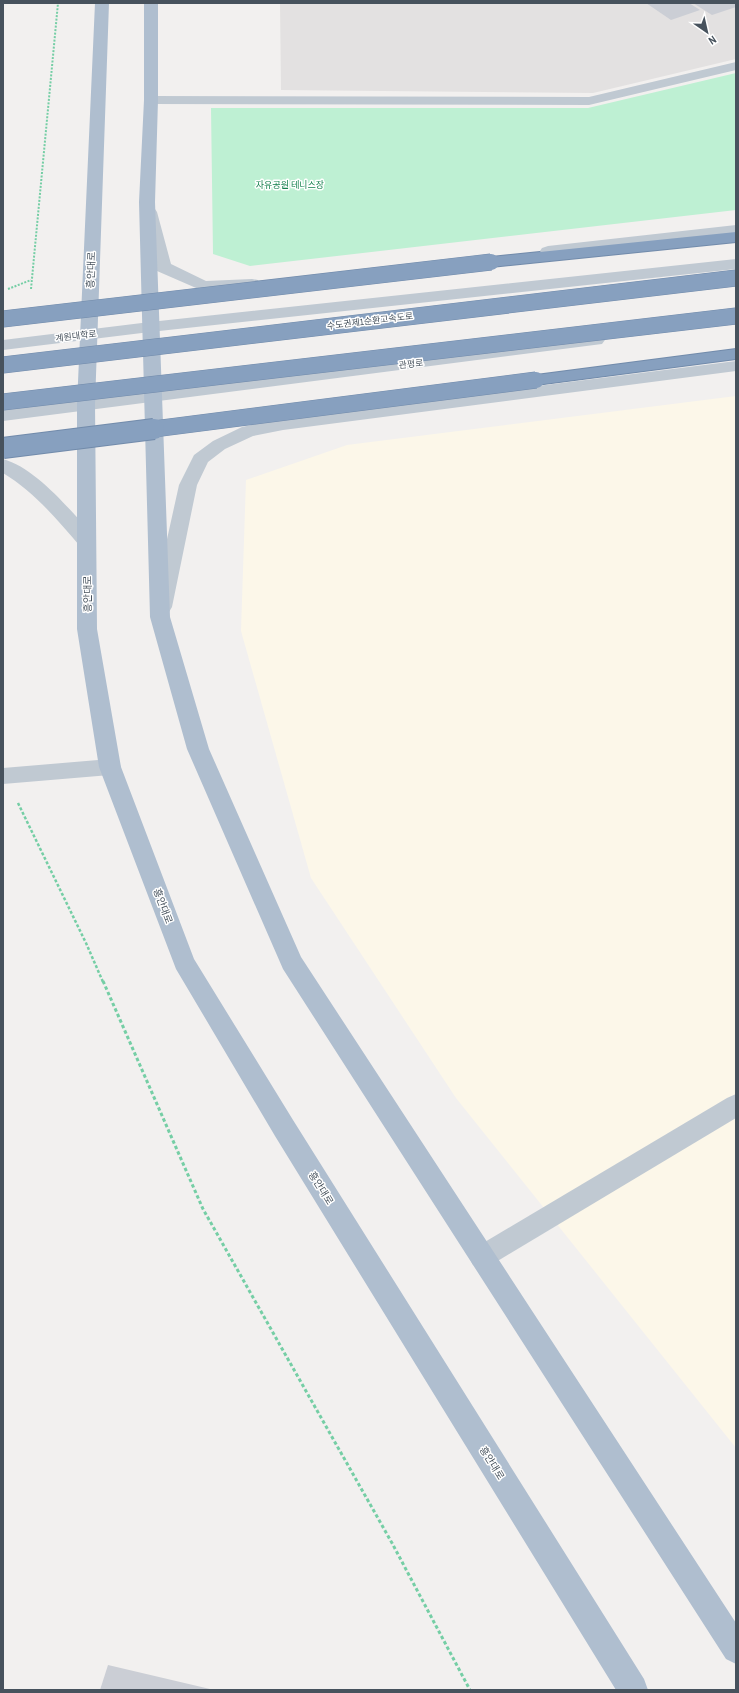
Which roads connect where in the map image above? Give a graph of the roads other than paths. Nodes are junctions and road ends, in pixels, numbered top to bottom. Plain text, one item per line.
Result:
1 (102, 3) edge
2 (151, 3) edge
3 (736, 66) edge
4 (151, 100) junction
5 (146, 202) junction
6 (736, 230) edge
7 (736, 237) edge
8 (736, 264) edge
9 (736, 278) edge
10 (736, 316) edge
11 (3, 319) edge
12 (736, 322) edge
13 (150, 327) junction
14 (88, 334) junction
15 (3, 345) edge
16 (736, 354) edge
17 (3, 365) edge
18 (736, 366) edge
19 (153, 396) junction
20 (3, 402) edge
21 (86, 404) junction
22 (3, 415) edge
23 (3, 448) edge
24 (3, 464) edge
25 (86, 540) junction
26 (160, 618) junction
27 (110, 767) junction
28 (4, 776) edge
29 (736, 1105) edge
30 (482, 1257) junction
31 (736, 1649) edge
32 (633, 1690) edge

1 - 14 main road, 흥안대로
2 - 4 main road
3 - 4 street
4 - 5 main road
5 - 6 street
5 - 13 main road
7 - 11 highway, bridge
8 - 13 street
9 - 17 highway, 수도권제1순환고속도로, bridge
10 - 20 highway, bridge
12 - 19 street, 관평로
13 - 14 street, 계원대학로
13 - 19 main road
14 - 15 street, 계원대학로
14 - 21 main road, 흥안대로
16 - 23 highway, bridge
18 - 26 street
19 - 21 street, 관평로
19 - 26 main road
21 - 22 street
21 - 25 main road, 흥안대로
24 - 25 street
25 - 27 main road, 흥안대로
26 - 30 main road
27 - 28 street
27 - 32 main road, 흥안대로
29 - 30 street
30 - 31 main road

